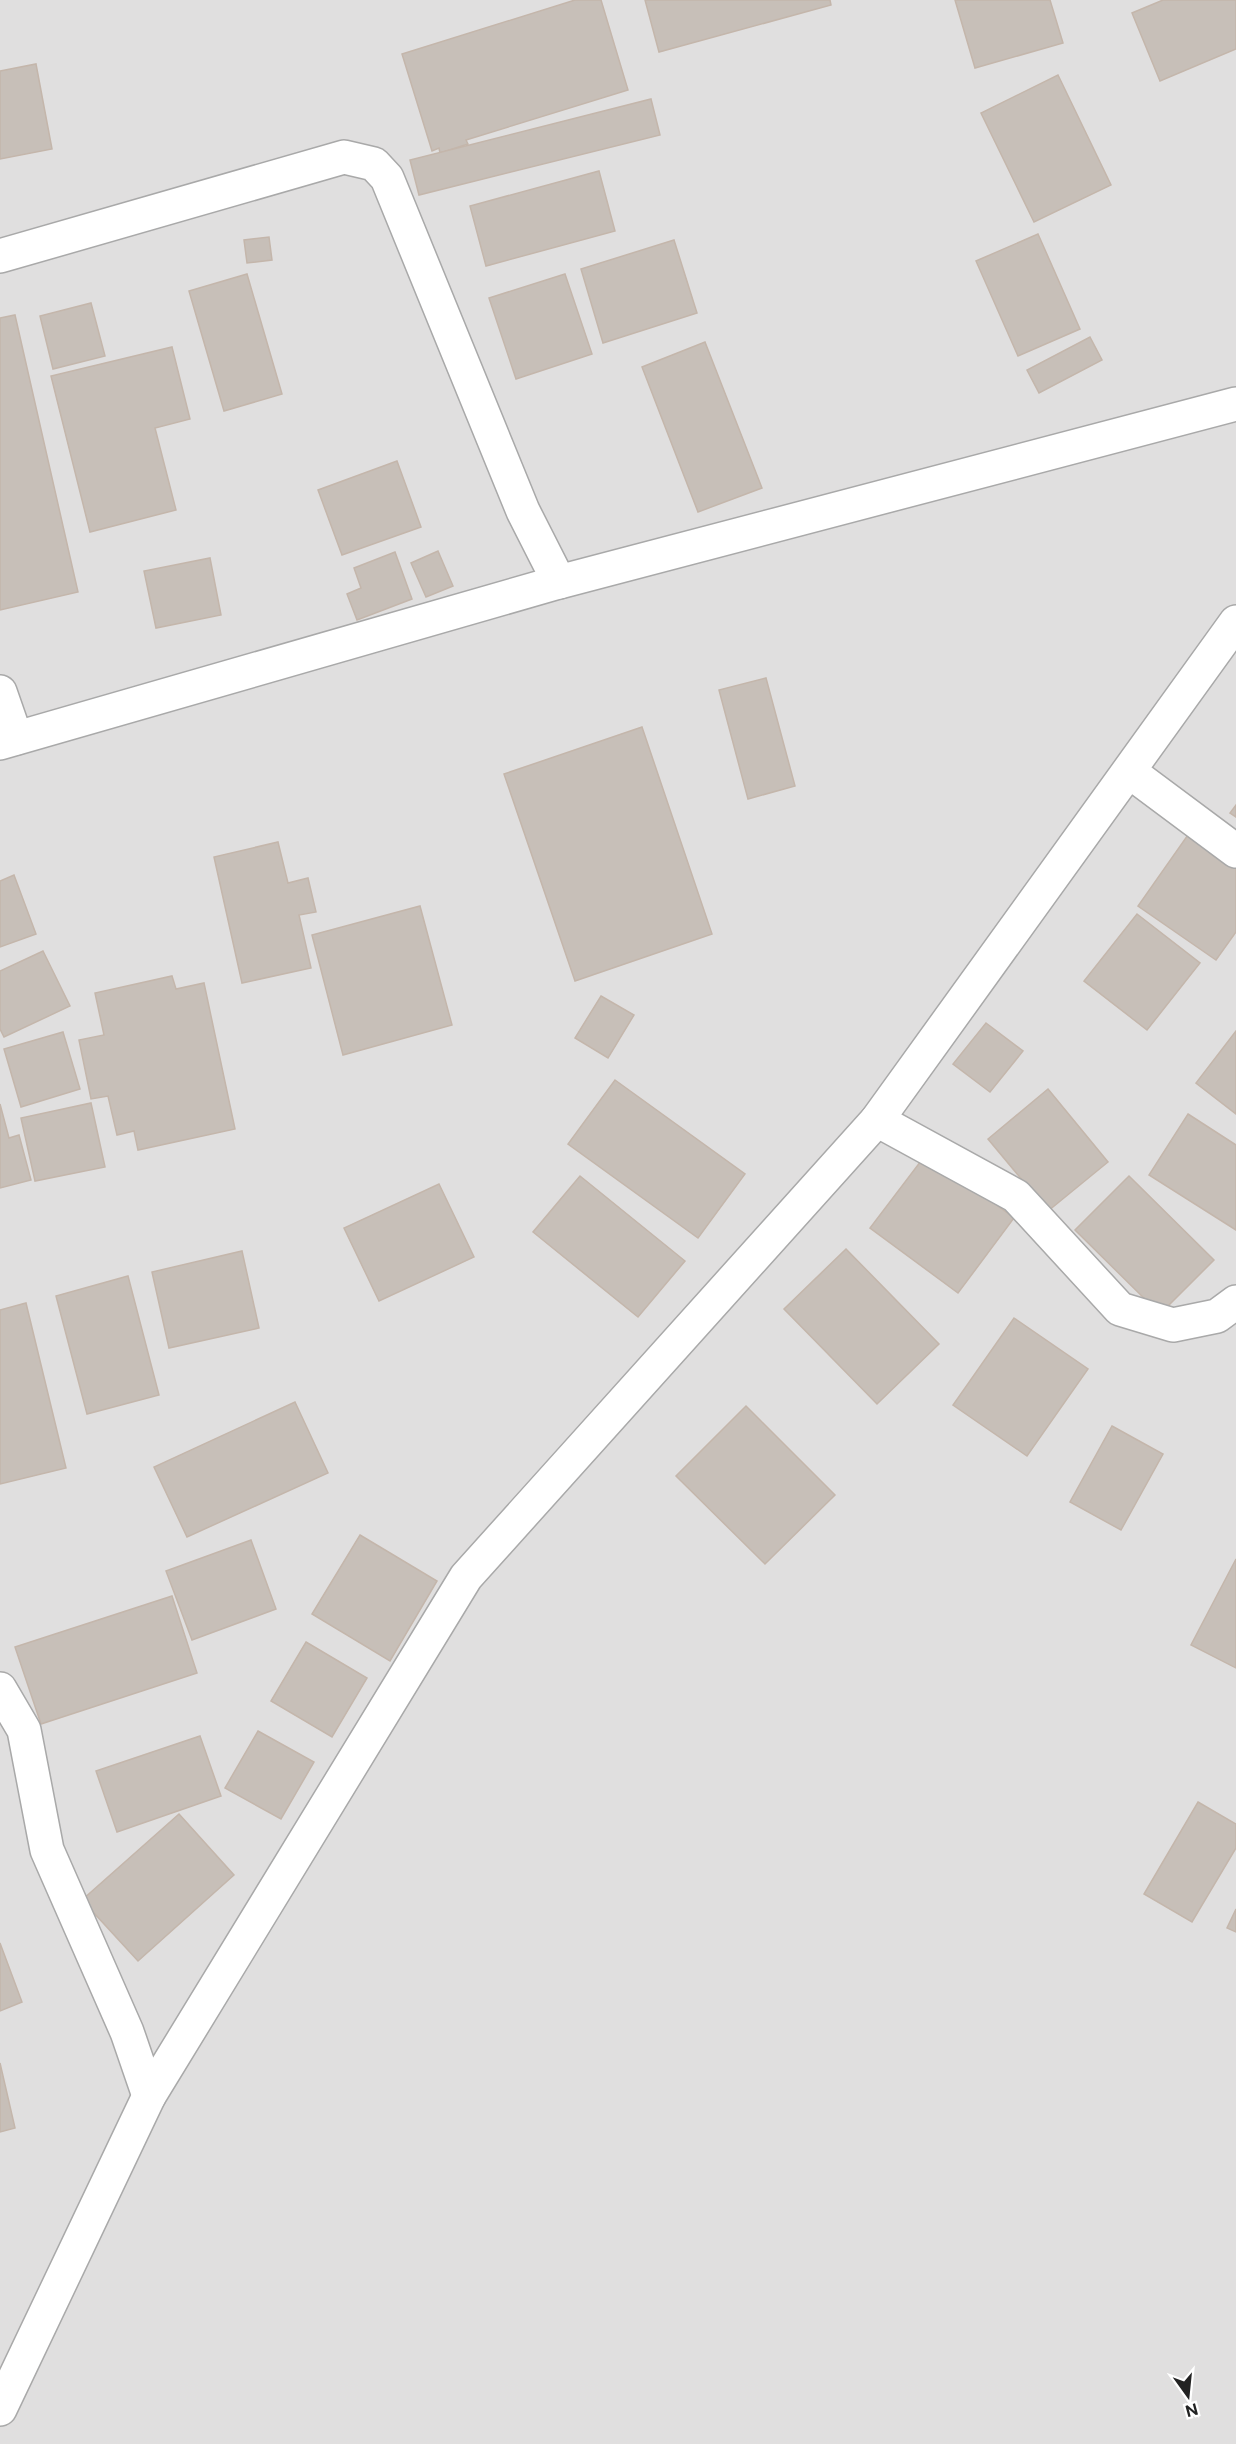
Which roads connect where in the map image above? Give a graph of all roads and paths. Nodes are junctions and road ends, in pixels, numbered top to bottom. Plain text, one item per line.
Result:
1 (0, 256) edge
2 (1236, 404) edge
3 (559, 582) junction
4 (1236, 622) edge
5 (0, 692) edge
6 (8, 740) edge
7 (1130, 772) junction
8 (1236, 851) edge
9 (877, 1120) junction
10 (1236, 1302) edge
11 (0, 1689) edge
12 (149, 2096) junction
13 (0, 2409) edge

1 - 3 street
2 - 3 street
3 - 6 street
4 - 7 street
5 - 6 street
7 - 8 street
7 - 9 street
9 - 10 street
9 - 12 street
11 - 12 street
12 - 13 street

